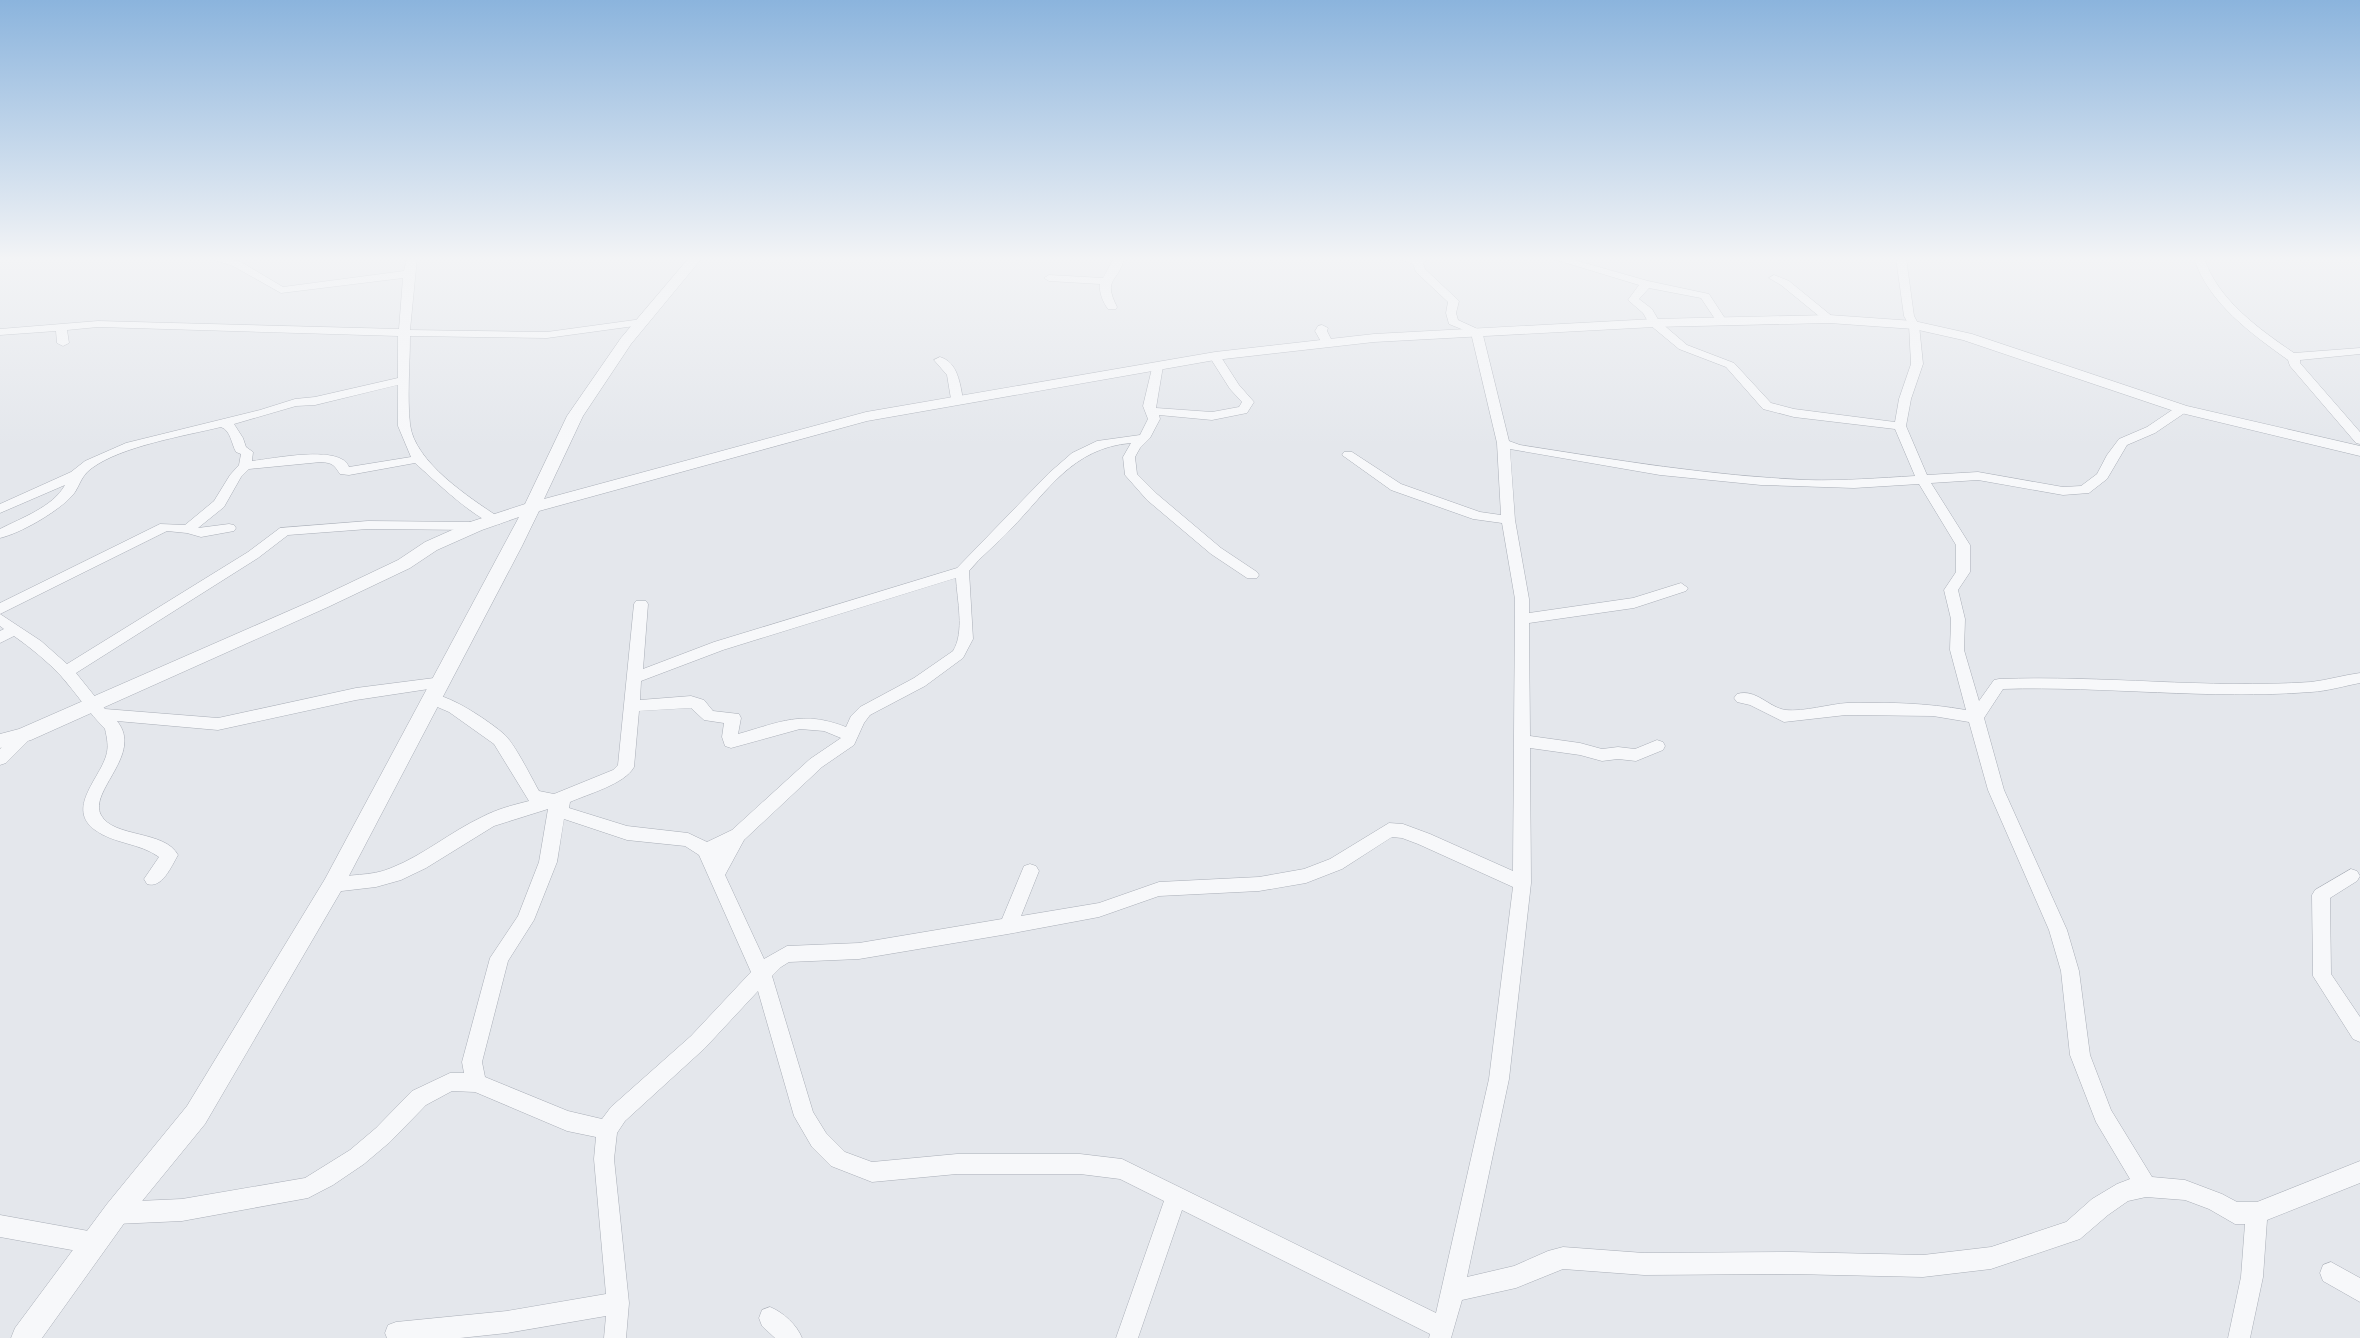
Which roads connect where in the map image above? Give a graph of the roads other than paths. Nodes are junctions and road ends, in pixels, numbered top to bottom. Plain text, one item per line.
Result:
1 (405, 320) edge
2 (1452, 320) edge
3 (1710, 320) edge
4 (1849, 320) edge
5 (1911, 320) edge
6 (2245, 320) edge
7 (642, 322) joint
8 (1654, 323) junction
9 (1914, 325) junction
10 (61, 327) junction
11 (1322, 328) dead end
12 (1476, 330) junction
13 (404, 331) junction
14 (0, 332) edge
15 (63, 343) dead end
16 (1327, 344) junction
17 (2360, 351) edge
18 (1215, 356) junction
19 (2294, 359) junction
20 (940, 360) dead end
21 (1157, 366) junction
22 (404, 380) junction
23 (957, 399) junction
24 (2182, 409) junction
25 (1150, 411) junction
26 (220, 424) junction
27 (1900, 426) junction
28 (1144, 438) junction
29 (2360, 440) edge
30 (1503, 443) junction
31 (2360, 451) edge
32 (1348, 455) dead end
33 (418, 460) junction
34 (245, 466) junction
35 (76, 475) junction
36 (1922, 478) junction
37 (534, 507) junction
38 (0, 509) edge
39 (1508, 520) junction
40 (495, 521) junction
41 (476, 526) junction
42 (188, 528) junction
43 (229, 528) dead end
44 (0, 534) edge
45 (514, 546) junction
46 (962, 571) junction
47 (1252, 576) dead end
48 (1681, 588) dead end
49 (640, 604) dead end
50 (0, 609) edge
51 (0, 619) edge
52 (1522, 619) junction
53 (14, 629) junction
54 (0, 638) edge
55 (66, 672) junction
56 (634, 678) junction
57 (2360, 678) edge
58 (437, 691) junction
59 (1742, 698) dead end
60 (631, 706) junction
61 (94, 709) junction
62 (1976, 717) junction
63 (24, 735) junction
64 (851, 735) junction
65 (0, 741) edge
66 (1523, 741) junction
67 (1657, 746) dead end
68 (0, 759) edge
69 (556, 805) junction
70 (738, 835) junction
71 (706, 851) junction
72 (1030, 871) dead end
73 (717, 874) junction
74 (2351, 876) dead end
75 (153, 879) dead end
76 (1522, 883) junction
77 (332, 884) junction
78 (1008, 926) junction
79 (762, 975) junction
80 (2360, 1033) edge
81 (475, 1076) junction
82 (607, 1130) junction
83 (2360, 1171) edge
84 (2146, 1187) junction
85 (1176, 1197) junction
86 (116, 1213) junction
87 (2257, 1213) junction
88 (1, 1224) edge
89 (94, 1243) junction
90 (2331, 1273) dead end
91 (1453, 1291) junction
92 (2360, 1291) edge
93 (618, 1303) junction
94 (770, 1318) dead end
95 (396, 1333) dead end
96 (1440, 1333) edge
97 (25, 1338) edge
98 (615, 1338) edge
99 (791, 1338) edge
100 (1127, 1338) edge
101 (2239, 1338) edge

1 - 13 street
2 - 12 street
3 - 8 street
4 - 9 street
5 - 9 street
6 - 19 street
7 - 13 street
7 - 37 street
8 - 12 street
8 - 27 street
9 - 24 street
9 - 27 street
10 - 13 street
10 - 14 street
10 - 15 street
11 - 16 street
12 - 16 street
12 - 30 street
13 - 22 street
16 - 18 street
17 - 19 street
18 - 21 street
18 - 25 street
19 - 29 street
20 - 23 street
21 - 23 street
21 - 25 street
22 - 26 street
22 - 33 street
23 - 37 street
24 - 31 street
24 - 36 street
25 - 28 street
26 - 34 street
26 - 35 street
27 - 36 street
28 - 46 street
28 - 47 street
30 - 36 street
30 - 39 street
32 - 39 street
33 - 34 street
33 - 40 street
34 - 42 street
35 - 38 street
35 - 44 street
36 - 62 street
37 - 40 street
37 - 45 street
39 - 52 street
40 - 41 street
40 - 45 street
41 - 55 street
41 - 61 street
42 - 43 street
42 - 50 street
45 - 58 street
46 - 56 street
46 - 64 street
48 - 52 street
49 - 56 street
51 - 53 street
52 - 66 street
53 - 54 street
53 - 55 street
55 - 61 street
56 - 60 street
57 - 62 street
58 - 61 street
58 - 69 street
58 - 77 street
59 - 62 street
60 - 64 street
60 - 69 street
61 - 63 street
61 - 75 street
62 - 84 street
63 - 65 street
63 - 68 street
64 - 70 street
66 - 67 street
66 - 76 street
69 - 71 street
69 - 77 street
69 - 81 street
70 - 71 street
70 - 73 street
71 - 73 street
72 - 78 street
73 - 79 street
74 - 80 street
76 - 78 street
76 - 91 street
77 - 86 street
78 - 79 street
79 - 82 street
79 - 85 street
81 - 82 street
81 - 86 street
82 - 93 street
83 - 87 street
84 - 87 street
84 - 91 street
85 - 96 street
85 - 100 street
86 - 89 street
87 - 101 street
88 - 89 street
89 - 97 street
90 - 92 street
91 - 96 street
93 - 95 street
93 - 98 street
94 - 99 street

